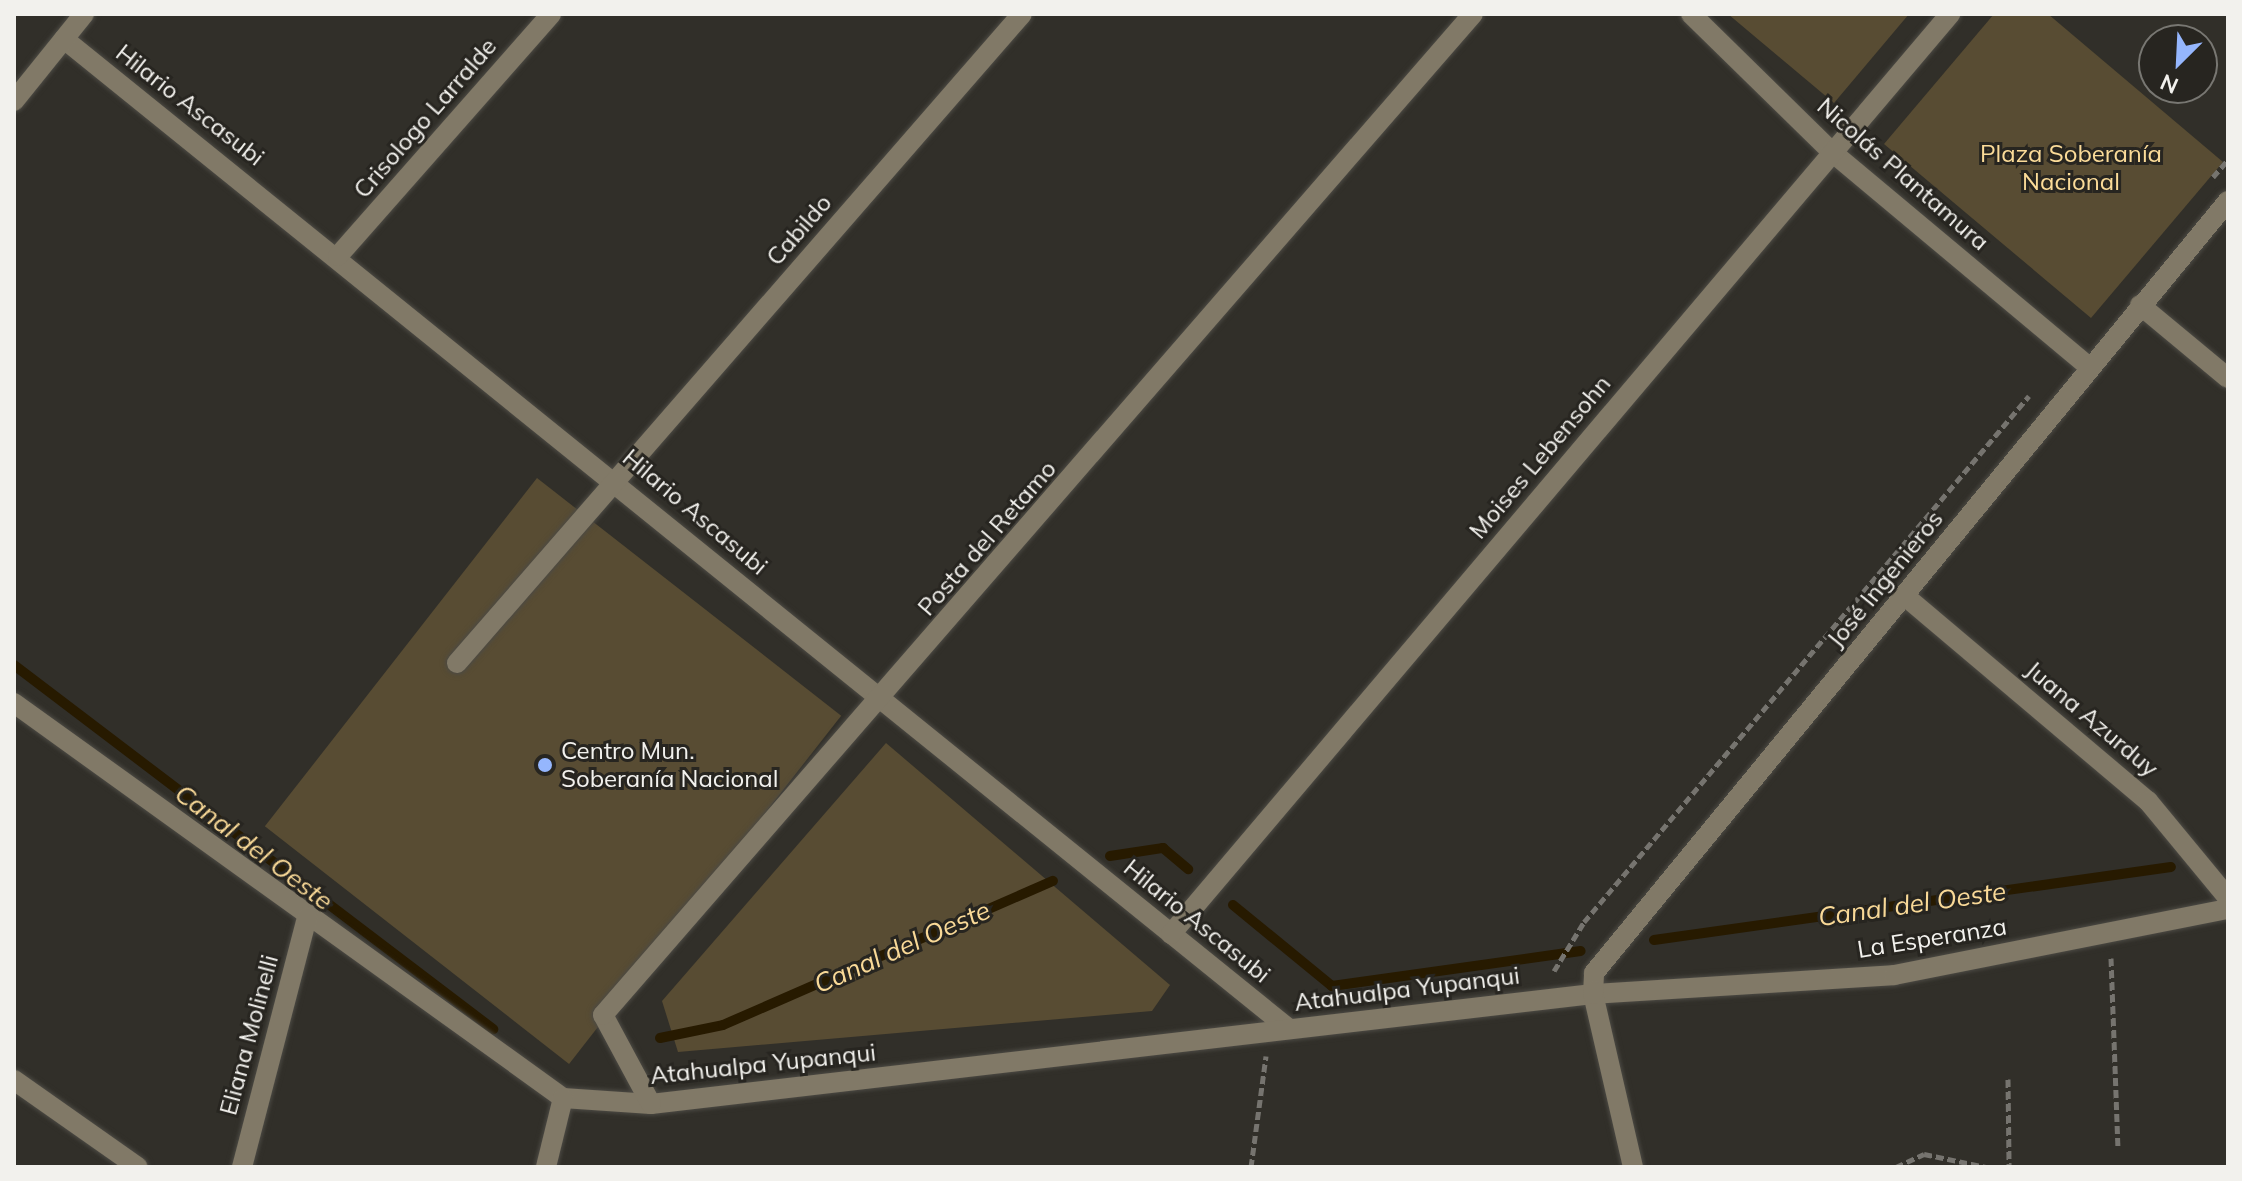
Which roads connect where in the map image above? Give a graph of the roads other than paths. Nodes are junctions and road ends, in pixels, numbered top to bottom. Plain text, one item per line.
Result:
1 (84, 14) edge
2 (551, 14) edge
3 (1022, 14) edge
4 (1473, 14) edge
5 (1691, 14) edge
6 (1950, 14) edge
7 (64, 39) junction
8 (14, 101) edge
9 (1832, 152) junction
10 (2228, 201) edge
11 (338, 256) junction
12 (2140, 305) junction
13 (2088, 366) junction
14 (2228, 378) edge
15 (615, 480) junction
16 (1905, 596) junction
17 (457, 663) dead end
18 (881, 701) junction
19 (14, 703) edge
20 (2228, 898) edge
21 (2228, 909) edge
22 (307, 917) junction
23 (1171, 934) junction
24 (1593, 994) junction
25 (1289, 1029) junction
26 (14, 1080) edge
27 (563, 1098) junction
28 (651, 1104) junction
29 (138, 1167) edge
30 (242, 1167) edge
31 (546, 1167) edge
32 (1633, 1167) edge

1 - 7 street
2 - 11 street, Crisologo Larralde
3 - 15 street, Cabildo
4 - 18 street, Posta del Retamo
5 - 9 street, Nicolás Plantamura
6 - 9 street, Moises Lebensohn
7 - 8 street
7 - 11 street, Hilario Ascasubi
9 - 13 street, Nicolás Plantamura
9 - 23 street, Moises Lebensohn
10 - 12 street, José Ingenieros
11 - 15 street, Hilario Ascasubi
12 - 13 street, José Ingenieros
12 - 14 street
13 - 16 street, José Ingenieros
15 - 17 street, Cabildo
15 - 18 street, Hilario Ascasubi
16 - 20 street, Juana Azurduy
16 - 24 street, José Ingenieros
18 - 23 street, Hilario Ascasubi
18 - 28 street, Posta del Retamo
19 - 22 street
21 - 24 street, La Esperanza
22 - 27 street
22 - 30 street, Eliana Molinelli
23 - 25 street, Hilario Ascasubi
24 - 25 street, Atahualpa Yupanqui
24 - 32 street
25 - 28 street, Atahualpa Yupanqui
26 - 29 street
27 - 28 street, Atahualpa Yupanqui
27 - 31 street

